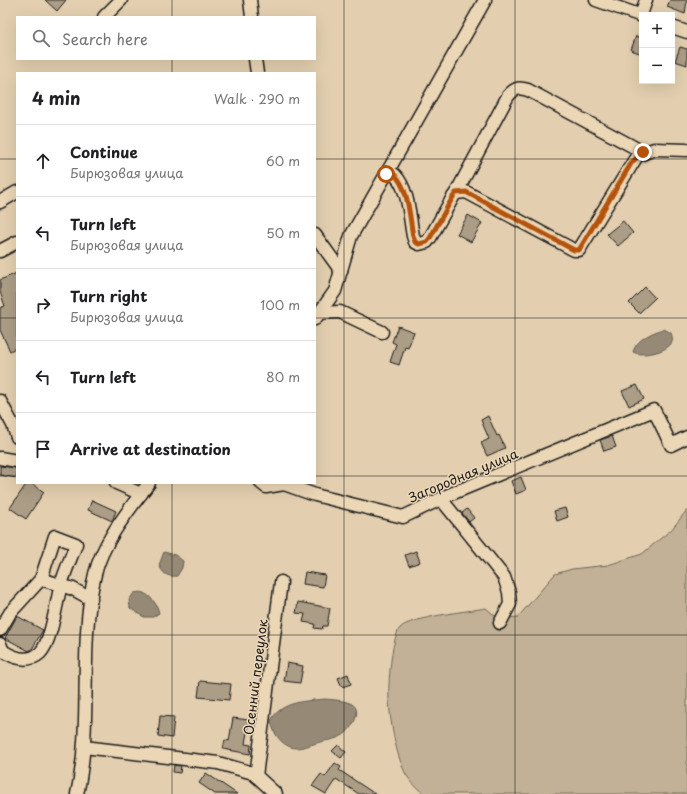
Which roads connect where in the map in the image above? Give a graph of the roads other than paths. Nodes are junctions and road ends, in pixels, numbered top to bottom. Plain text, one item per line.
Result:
1 (121, 0) edge
2 (250, 0) edge
3 (485, 0) edge
4 (596, 0) edge
5 (646, 0) edge
6 (642, 12) edge
7 (639, 14) edge
8 (105, 16) edge
9 (252, 16) edge
10 (675, 28) edge
11 (687, 32) edge
12 (256, 60) edge
13 (257, 72) edge
14 (687, 150) edge
15 (643, 152) junction
16 (386, 174) junction
17 (16, 193) edge
18 (456, 193) junction
19 (0, 202) edge
20 (316, 236) edge
21 (16, 243) edge
22 (0, 251) edge
23 (341, 271) junction
24 (317, 316) edge
25 (382, 332) dead end
26 (0, 401) edge
27 (16, 434) edge
28 (687, 437) edge
29 (0, 458) edge
30 (16, 461) edge
31 (123, 484) edge
32 (148, 484) edge
33 (262, 484) edge
34 (284, 484) edge
35 (284, 484) edge
36 (141, 494) junction
37 (441, 499) junction
38 (41, 579) junction
39 (281, 582) dead end
40 (61, 585) junction
41 (92, 599) junction
42 (500, 623) dead end
43 (0, 630) edge
44 (0, 644) edge
45 (84, 747) junction
46 (256, 776) junction
47 (77, 794) edge
48 (276, 794) edge

1 - 8 street
2 - 9 street
3 - 16 street
4 - 7 street
5 - 6 street
10 - 11 street
12 - 13 street
14 - 15 street
15 - 18 street
15 - 18 street
16 - 18 street
16 - 23 street
17 - 19 street
20 - 23 street
21 - 22 street
23 - 24 street
24 - 25 street
26 - 27 street
28 - 37 street, Загородная улица
29 - 30 street
31 - 36 street
32 - 36 street
33 - 35 street, Загородная улица
34 - 37 street, Загородная улица
36 - 41 street
37 - 42 street
38 - 40 street
38 - 40 street
38 - 43 street
39 - 46 street, Осенний переулок
40 - 41 street
40 - 44 street
41 - 45 street
45 - 46 street
45 - 47 street
46 - 48 street

